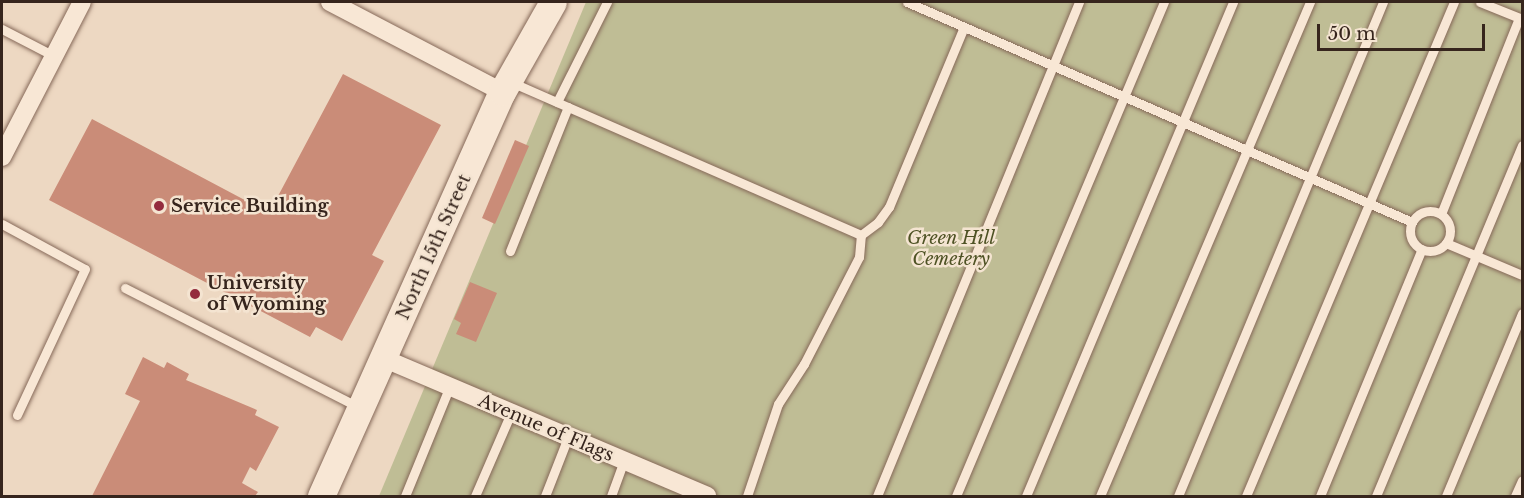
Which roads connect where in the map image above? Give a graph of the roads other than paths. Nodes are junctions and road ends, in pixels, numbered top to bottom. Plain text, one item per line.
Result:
1 (82, 2) edge
2 (330, 2) edge
3 (553, 2) edge
4 (607, 2) edge
5 (907, 2) edge
6 (1079, 2) edge
7 (1164, 2) edge
8 (1233, 2) edge
9 (1310, 2) edge
10 (1383, 2) edge
11 (1454, 2) edge
12 (1480, 2) edge
13 (1521, 18) edge
14 (964, 27) junction
15 (2, 28) edge
16 (54, 56) junction
17 (1055, 66) junction
18 (506, 86) junction
19 (1124, 96) junction
20 (556, 102) junction
21 (567, 107) junction
22 (1182, 122) junction
23 (1522, 145) edge
24 (1247, 150) junction
25 (2, 157) edge
26 (1310, 177) junction
27 (1369, 203) junction
28 (1441, 214) junction
29 (1412, 222) junction
30 (2, 224) edge
31 (861, 235) junction
32 (1446, 243) junction
33 (1422, 249) junction
34 (510, 251) dead end
35 (1477, 255) junction
36 (1522, 274) edge
37 (125, 288) dead end
38 (1522, 313) edge
39 (385, 359) junction
40 (450, 386) junction
41 (362, 408) junction
42 (511, 413) junction
43 (17, 415) dead end
44 (568, 437) junction
45 (624, 461) junction
46 (1522, 480) edge
47 (683, 492) edge
48 (321, 496) edge
49 (405, 496) edge
50 (475, 496) edge
51 (545, 496) edge
52 (611, 496) edge
53 (707, 496) edge
54 (747, 496) edge
55 (877, 496) edge
56 (956, 496) edge
57 (1026, 496) edge
58 (1100, 496) edge
59 (1178, 496) edge
60 (1246, 496) edge
61 (1320, 496) edge
62 (1376, 496) edge
63 (1446, 496) edge
64 (1515, 496) edge

1 - 16 street
2 - 18 street
3 - 18 main road, North 15th Street
4 - 20 lane
5 - 14 lane
6 - 17 lane
7 - 19 lane
8 - 22 lane
9 - 24 lane
10 - 26 lane
11 - 27 lane
12 - 13 lane
13 - 28 lane
14 - 17 lane
14 - 31 lane
15 - 16 lane
16 - 25 street
17 - 19 lane
17 - 55 lane
18 - 20 lane
18 - 39 main road, North 15th Street
19 - 22 lane
19 - 56 lane
20 - 21 lane
21 - 31 lane
21 - 34 lane
22 - 24 lane
22 - 57 lane
23 - 35 lane
24 - 26 lane
24 - 58 lane
26 - 27 lane
26 - 59 lane
27 - 29 lane
27 - 60 lane
28 - 29 lane
28 - 32 lane
29 - 33 lane
30 - 43 lane
31 - 54 lane
32 - 33 lane
32 - 35 lane
33 - 61 lane
35 - 36 lane
35 - 62 lane
37 - 41 lane
38 - 63 lane
39 - 40 street, Avenue of Flags
39 - 41 main road, North 15th Street
40 - 42 street, Avenue of Flags
40 - 49 lane
41 - 48 main road, North 15th Street
42 - 44 street, Avenue of Flags
42 - 50 lane
44 - 45 street, Avenue of Flags
44 - 51 lane
45 - 47 street, Avenue of Flags
45 - 52 lane
46 - 64 lane
47 - 53 street, Avenue of Flags

